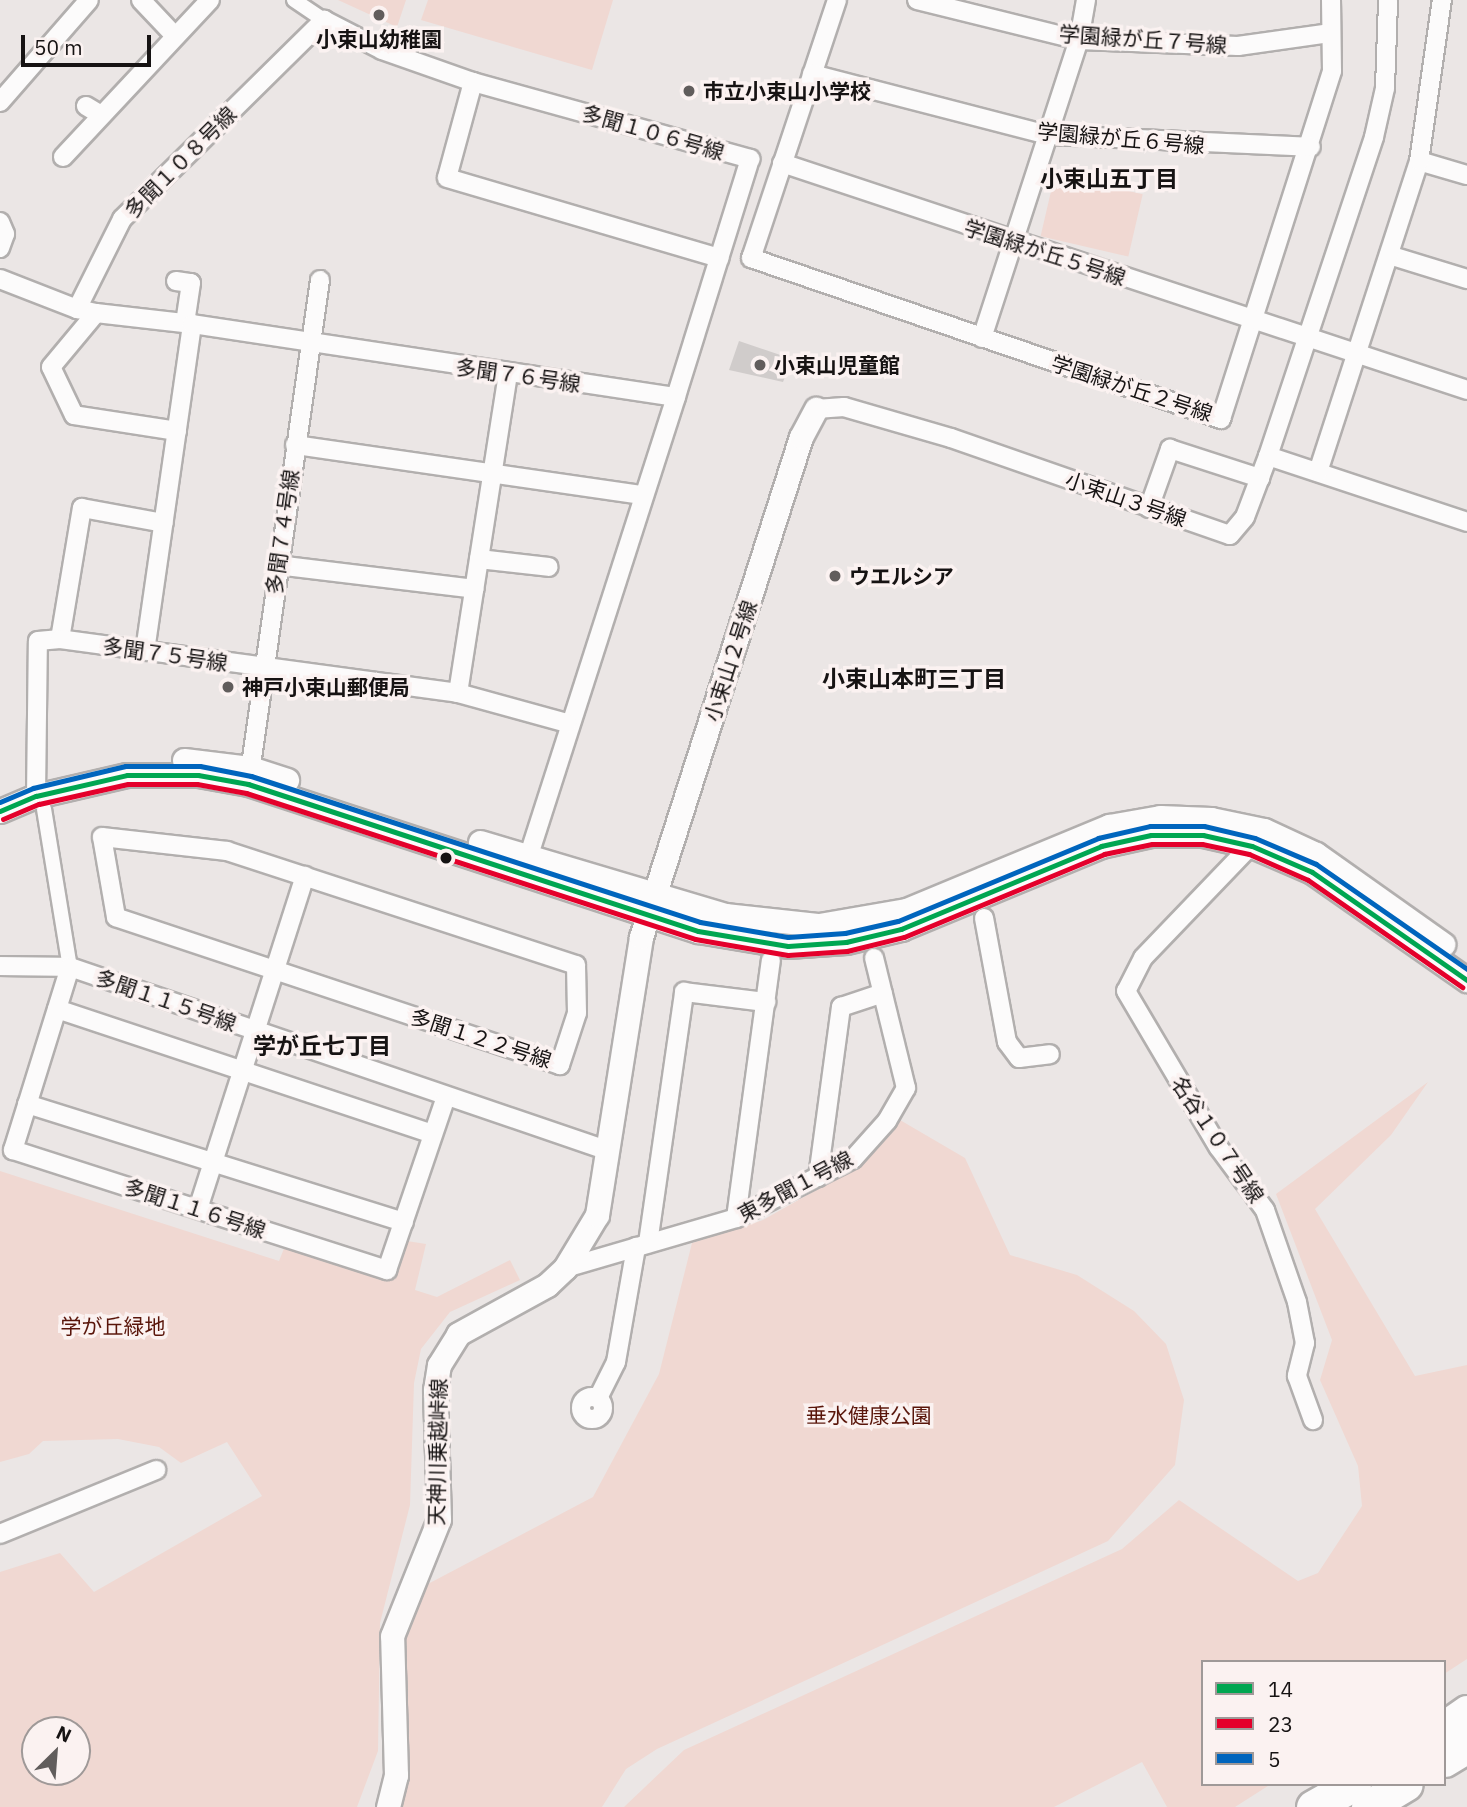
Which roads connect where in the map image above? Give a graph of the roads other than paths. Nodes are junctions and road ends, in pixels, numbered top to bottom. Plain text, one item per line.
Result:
1 (89, 0) edge
2 (141, 0) edge
3 (210, 0) edge
4 (294, 0) edge
5 (837, 0) edge
6 (917, 0) edge
7 (1086, 0) edge
8 (1331, 0) edge
9 (1388, 0) edge
10 (1442, 0) edge
11 (324, 20) junction
12 (1331, 33) junction
13 (175, 36) junction
14 (1079, 40) junction
15 (812, 74) junction
16 (473, 82) junction
17 (0, 102) edge
18 (1048, 135) junction
19 (1311, 147) junction
20 (63, 157) dead end
21 (1419, 161) junction
22 (782, 163) junction
23 (1467, 175) edge
24 (0, 222) edge
25 (1012, 242) junction
26 (0, 248) edge
27 (1389, 254) junction
28 (719, 258) junction
29 (0, 279) edge
30 (1467, 279) edge
31 (320, 280) dead end
32 (176, 281) dead end
33 (77, 309) junction
34 (96, 313) junction
35 (1255, 319) junction
36 (189, 324) junction
37 (1308, 337) junction
38 (982, 338) junction
39 (310, 343) junction
40 (1358, 355) junction
41 (508, 374) junction
42 (1467, 390) edge
43 (676, 397) junction
44 (816, 410) joint
45 (177, 430) junction
46 (295, 445) junction
47 (1268, 456) junction
48 (1318, 472) junction
49 (492, 474) junction
50 (1260, 478) junction
51 (640, 495) junction
52 (1149, 508) junction
53 (1467, 522) edge
54 (164, 523) junction
55 (479, 559) junction
56 (277, 565) junction
57 (549, 567) dead end
58 (475, 589) junction
59 (60, 639) junction
60 (145, 651) junction
61 (262, 668) junction
62 (458, 693) junction
63 (567, 723) junction
64 (249, 776) junction
65 (0, 793) edge
66 (39, 795) junction
67 (0, 811) edge
68 (1258, 838) junction
69 (525, 865) junction
70 (305, 876) junction
71 (651, 906) junction
72 (984, 918) dead end
73 (874, 958) dead end
74 (771, 960) dead end
75 (1467, 961) edge
76 (0, 966) edge
77 (70, 967) junction
78 (274, 970) junction
79 (1467, 980) edge
80 (883, 993) junction
81 (766, 1002) junction
82 (57, 1009) junction
83 (254, 1031) junction
84 (1050, 1054) dead end
85 (242, 1070) junction
86 (446, 1097) junction
87 (27, 1104) junction
88 (433, 1134) junction
89 (606, 1150) junction
90 (213, 1162) junction
91 (818, 1177) junction
92 (198, 1209) junction
93 (736, 1218) junction
94 (404, 1222) junction
95 (642, 1245) junction
96 (565, 1268) junction
97 (598, 1398) dead end
98 (1312, 1420) dead end
99 (156, 1470) dead end
100 (0, 1534) edge
101 (1467, 1713) edge
102 (1446, 1727) edge
103 (1467, 1746) edge
104 (1446, 1759) edge
105 (1350, 1786) edge
106 (1403, 1786) edge
107 (388, 1807) edge
108 (1313, 1807) edge
109 (1368, 1807) edge

1 - 17 street
2 - 13 street
3 - 13 street
4 - 11 street
5 - 15 street
6 - 14 street, 学園緑が丘７号線
7 - 14 street
8 - 12 street, 学園緑が丘２号線
9 - 37 street, 小束山３号線
10 - 21 street
11 - 16 street, 多聞１０６号線
11 - 33 street, 多聞１０８号線
12 - 14 street, 学園緑が丘７号線
12 - 19 street, 学園緑が丘２号線
13 - 20 street
14 - 18 street
15 - 18 street, 学園緑が丘６号線
15 - 22 street
16 - 28 street
16 - 28 street, 多聞１０６号線
18 - 19 street, 学園緑が丘６号線
18 - 25 street
19 - 35 street, 学園緑が丘２号線
21 - 23 street
21 - 27 street
22 - 25 street, 学園緑が丘５号線
22 - 38 street, 学園緑が丘２号線
24 - 26 street
25 - 35 street, 学園緑が丘５号線
25 - 38 street
27 - 30 street
27 - 40 street
28 - 43 street, 多聞１０６号線
29 - 33 street
31 - 39 street, 多聞７４号線
32 - 36 street
33 - 34 street
34 - 36 street, 多聞７６号線
34 - 45 street
35 - 37 street, 学園緑が丘５号線
35 - 38 street, 学園緑が丘２号線
36 - 39 street, 多聞７６号線
36 - 45 street
37 - 40 street, 学園緑が丘５号線
37 - 47 street, 小束山３号線
39 - 41 street, 多聞７６号線
39 - 46 street, 多聞７４号線
40 - 42 street, 学園緑が丘５号線
40 - 48 street
41 - 43 street, 多聞７６号線
41 - 49 street
43 - 51 street
44 - 52 street, 小束山３号線
44 - 71 street, 小束山２号線
45 - 54 street
46 - 49 street
46 - 56 street, 多聞７４号線
47 - 48 street
47 - 50 street, 小束山３号線
48 - 53 street
49 - 51 street
49 - 55 street
50 - 52 street, 小束山３号線
50 - 52 street
51 - 63 street
54 - 59 street
54 - 60 street
55 - 57 street
55 - 58 street
56 - 58 street
56 - 61 street, 多聞７４号線
58 - 62 street
59 - 60 street, 多聞７５号線
59 - 66 street
60 - 61 street, 多聞７５号線
61 - 62 street, 多聞７５号線
61 - 64 street, 多聞７４号線
62 - 63 street, 多聞７５号線
63 - 69 street
64 - 66 street
64 - 69 street
65 - 66 street
66 - 67 street
66 - 77 street
68 - 71 street
68 - 75 street
68 - 79 street
68 - 98 street, 名谷１０７号線
69 - 71 street
70 - 78 street
70 - 78 street, 多聞１２２号線
70 - 78 street, 多聞１２２号線
71 - 89 street, 天神川乗越峠線
72 - 84 street
73 - 80 street, 東多聞１号線
74 - 81 street
76 - 77 street, 多聞１１５号線
77 - 82 street, 多聞１１６号線
77 - 83 street, 多聞１１５号線
78 - 83 street
80 - 91 street
80 - 91 street, 東多聞１号線
81 - 93 street
81 - 95 street
82 - 85 street
82 - 87 street, 多聞１１６号線
83 - 85 street
83 - 86 street, 多聞１１５号線
85 - 88 street
85 - 90 street
86 - 88 street, 多聞１１６号線
86 - 89 street, 多聞１１５号線
87 - 90 street
87 - 92 street, 多聞１１６号線
88 - 94 street, 多聞１１６号線
89 - 96 street, 天神川乗越峠線
90 - 92 street
90 - 94 street
91 - 93 street, 東多聞１号線
92 - 94 street, 多聞１１６号線
93 - 95 street, 東多聞１号線
95 - 96 street, 東多聞１号線
95 - 97 street
96 - 107 street, 天神川乗越峠線
99 - 100 street
101 - 102 highway
103 - 104 highway
105 - 108 highway
106 - 109 highway

